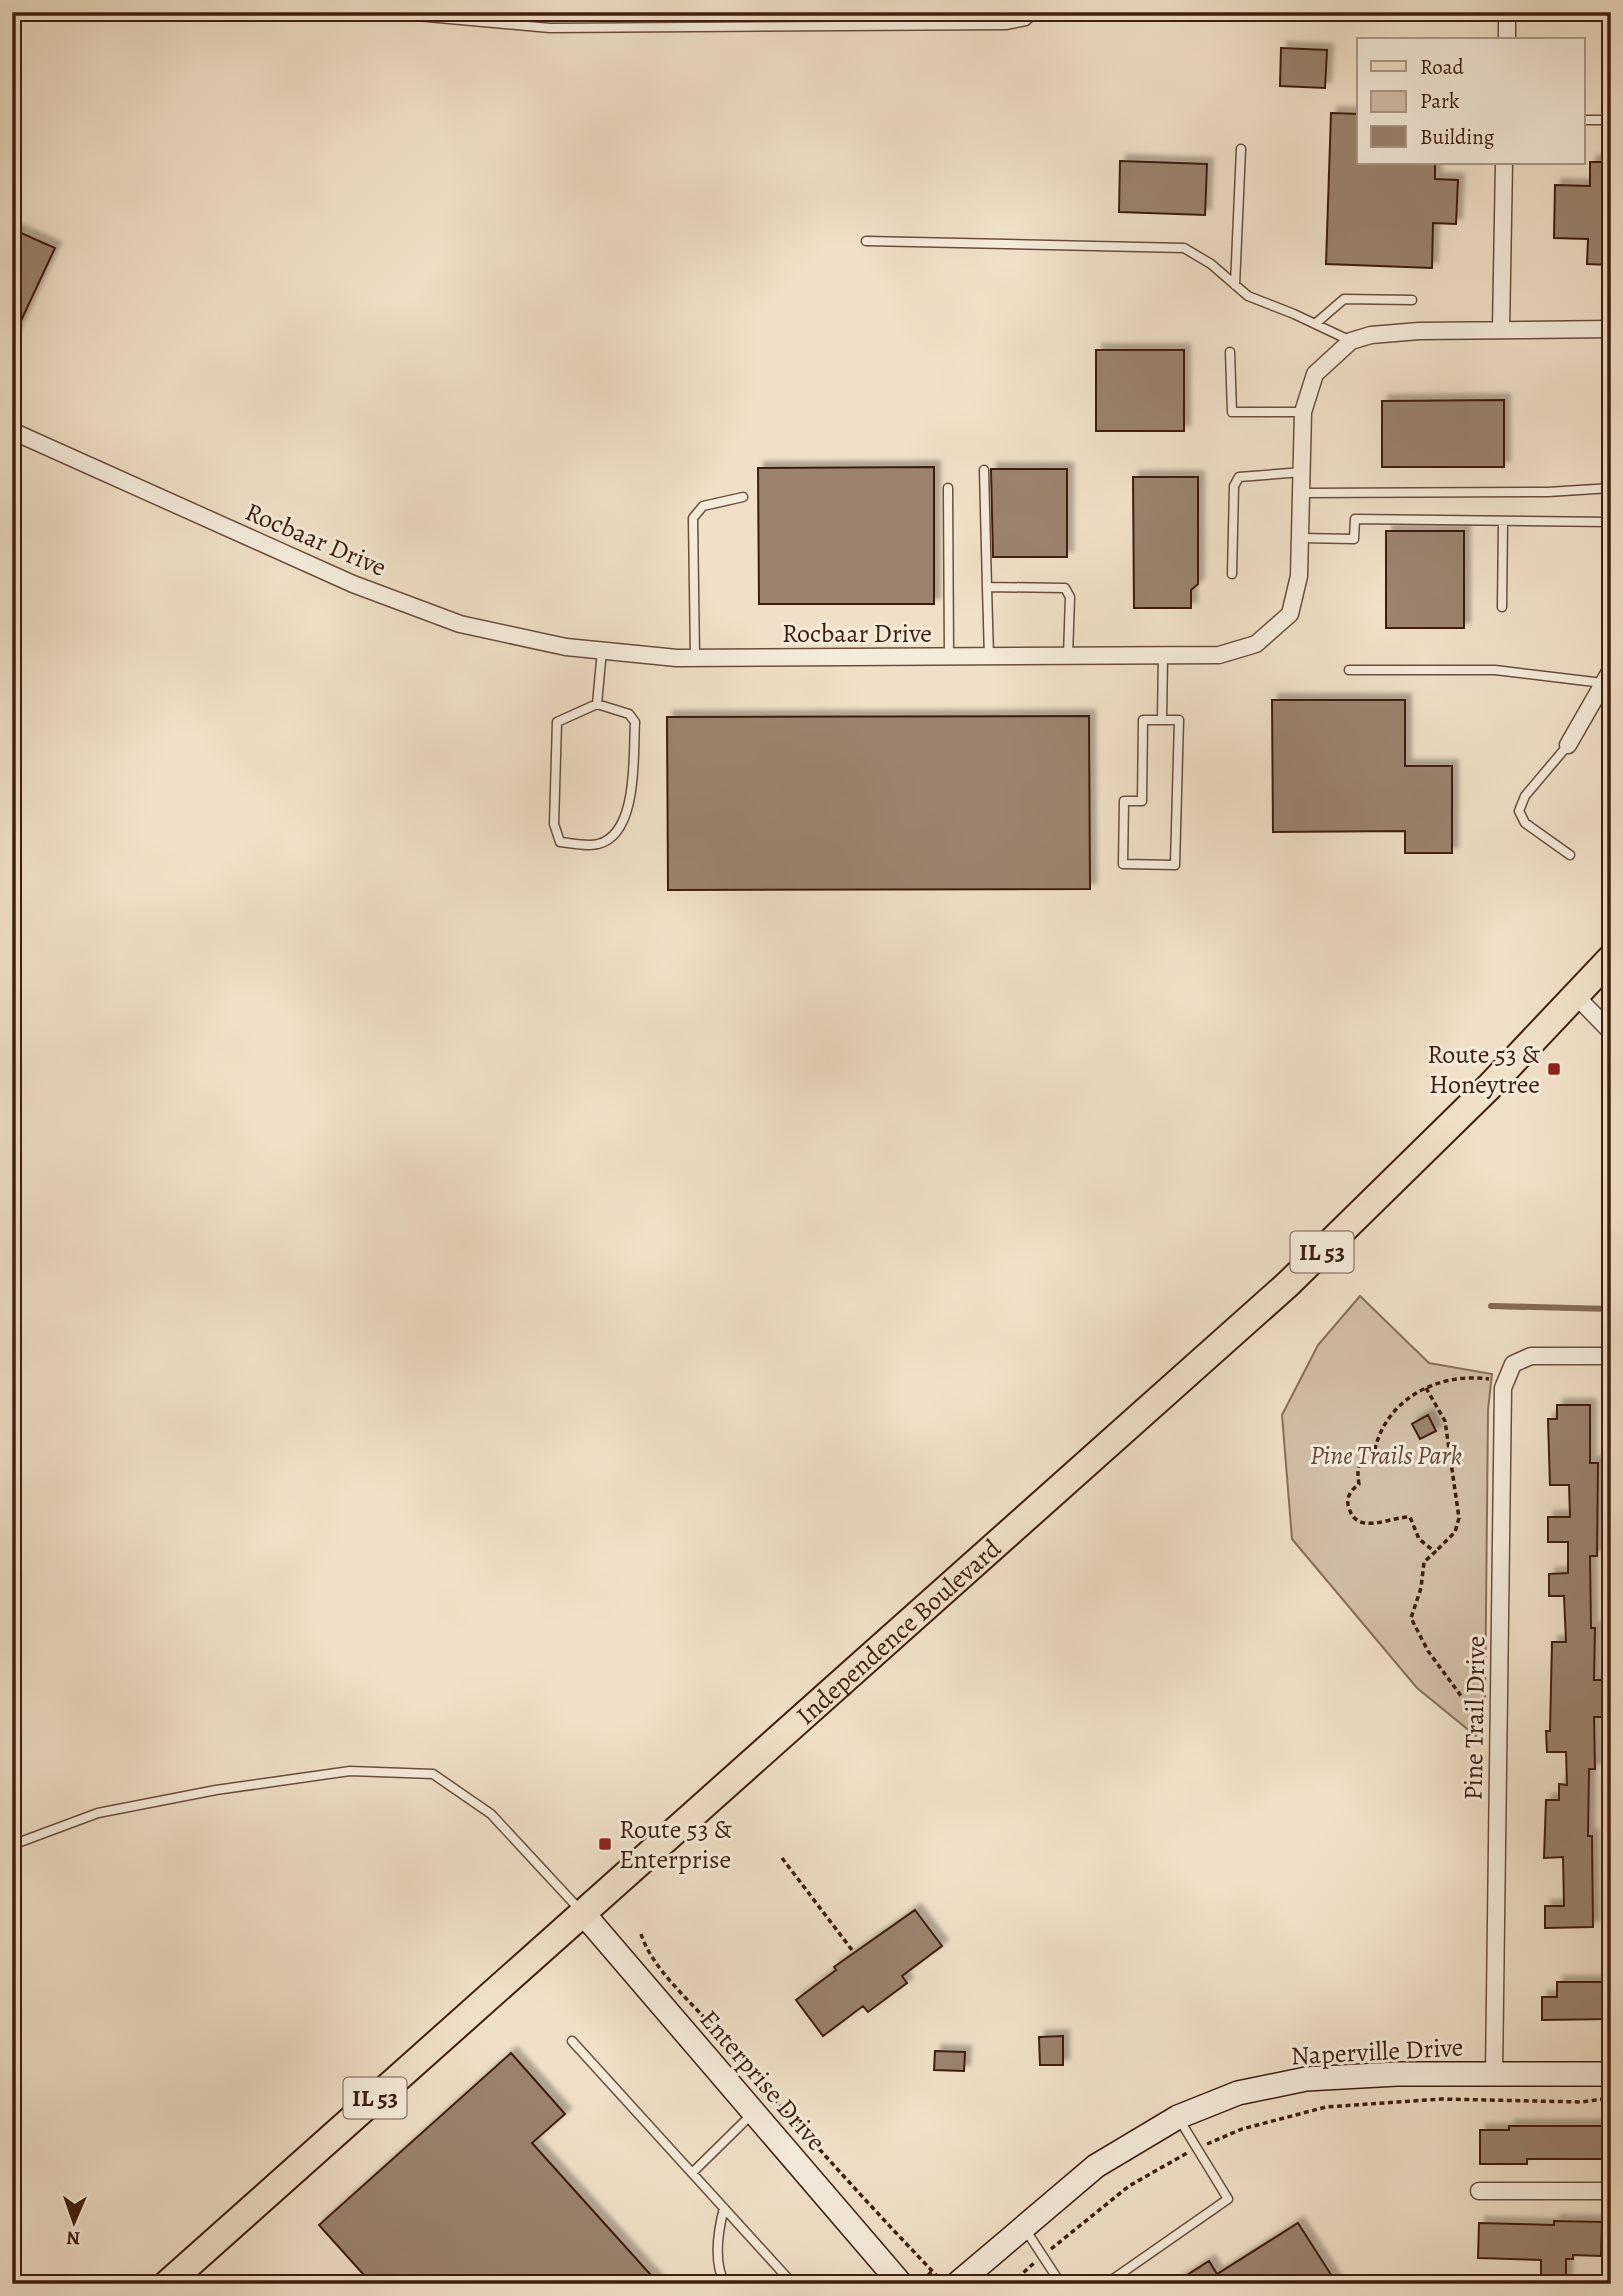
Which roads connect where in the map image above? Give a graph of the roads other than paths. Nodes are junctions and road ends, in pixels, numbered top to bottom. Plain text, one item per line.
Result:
1 (372, 12) edge
2 (1035, 12) edge
3 (1507, 12) edge
4 (1507, 38) edge
5 (1584, 120) edge
6 (1611, 120) edge
7 (1241, 149) dead end
8 (1504, 164) edge
9 (866, 241) dead end
10 (1235, 285) junction
11 (1412, 300) dead end
12 (1315, 324) junction
13 (1501, 329) junction
14 (1611, 329) edge
15 (1350, 341) junction
16 (1230, 352) dead end
17 (1303, 412) junction
18 (12, 431) edge
19 (984, 470) dead end
20 (1303, 472) junction
21 (948, 488) dead end
22 (1611, 488) edge
23 (1302, 493) junction
24 (743, 498) dead end
25 (1503, 521) junction
26 (1611, 522) edge
27 (1301, 538) junction
28 (1232, 575) dead end
29 (987, 587) junction
30 (1502, 607) dead end
31 (602, 650) junction
32 (1163, 655) junction
33 (1068, 656) junction
34 (949, 657) junction
35 (989, 657) junction
36 (695, 658) junction
37 (1349, 670) dead end
38 (1607, 677) edge
39 (597, 704) junction
40 (1162, 720) junction
41 (1568, 745) joint
42 (1570, 855) dead end
43 (1611, 958) edge
44 (1576, 996) junction
45 (1611, 1032) edge
46 (1611, 1356) edge
47 (12, 1844) edge
48 (582, 1912) junction
49 (572, 2041) dead end
50 (1494, 2074) junction
51 (1611, 2074) edge
52 (754, 2112) junction
53 (1178, 2118) junction
54 (692, 2173) junction
55 (1479, 2191) dead end
56 (1611, 2191) edge
57 (724, 2208) junction
58 (1024, 2227) junction
59 (167, 2284) edge
60 (725, 2284) edge
61 (793, 2284) edge
62 (901, 2284) edge
63 (957, 2284) edge
64 (1061, 2284) edge
65 (1107, 2284) edge

1 - 2 lane
3 - 4 street
5 - 6 lane
7 - 10 lane
8 - 13 street
9 - 10 lane
10 - 12 lane
11 - 12 lane
12 - 15 lane
13 - 14 street
13 - 15 street
15 - 17 street, Rocbaar Drive
16 - 17 lane
17 - 20 street, Rocbaar Drive
18 - 31 street, Rocbaar Drive
19 - 29 lane
20 - 23 street, Rocbaar Drive
20 - 28 lane
21 - 34 lane
22 - 23 lane
23 - 27 street, Rocbaar Drive
24 - 36 lane
25 - 26 lane
25 - 27 lane
25 - 30 lane
27 - 32 street, Rocbaar Drive
29 - 33 lane
29 - 35 lane
31 - 36 street, Rocbaar Drive
31 - 39 lane
32 - 33 street, Rocbaar Drive
32 - 40 lane
33 - 35 street, Rocbaar Drive
34 - 35 street, Rocbaar Drive
34 - 36 street, Rocbaar Drive
37 - 38 lane
38 - 41 street
39 - 39 lane
40 - 40 lane
41 - 42 lane
43 - 44 main road, Independence Boulevard / IL 53
44 - 45 street
44 - 48 main road, Independence Boulevard / IL 53
46 - 50 street, Pine Trail Drive
47 - 48 lane
48 - 52 street, Enterprise Drive
48 - 59 main road, Independence Boulevard / IL 53
49 - 54 lane
50 - 51 street, Naperville Drive
50 - 53 street, Naperville Drive
52 - 54 lane
52 - 62 street, Enterprise Drive
53 - 58 street, Naperville Drive
53 - 65 lane
54 - 57 lane
55 - 56 street
57 - 60 lane
57 - 61 lane
58 - 63 street, Naperville Drive
58 - 64 lane

